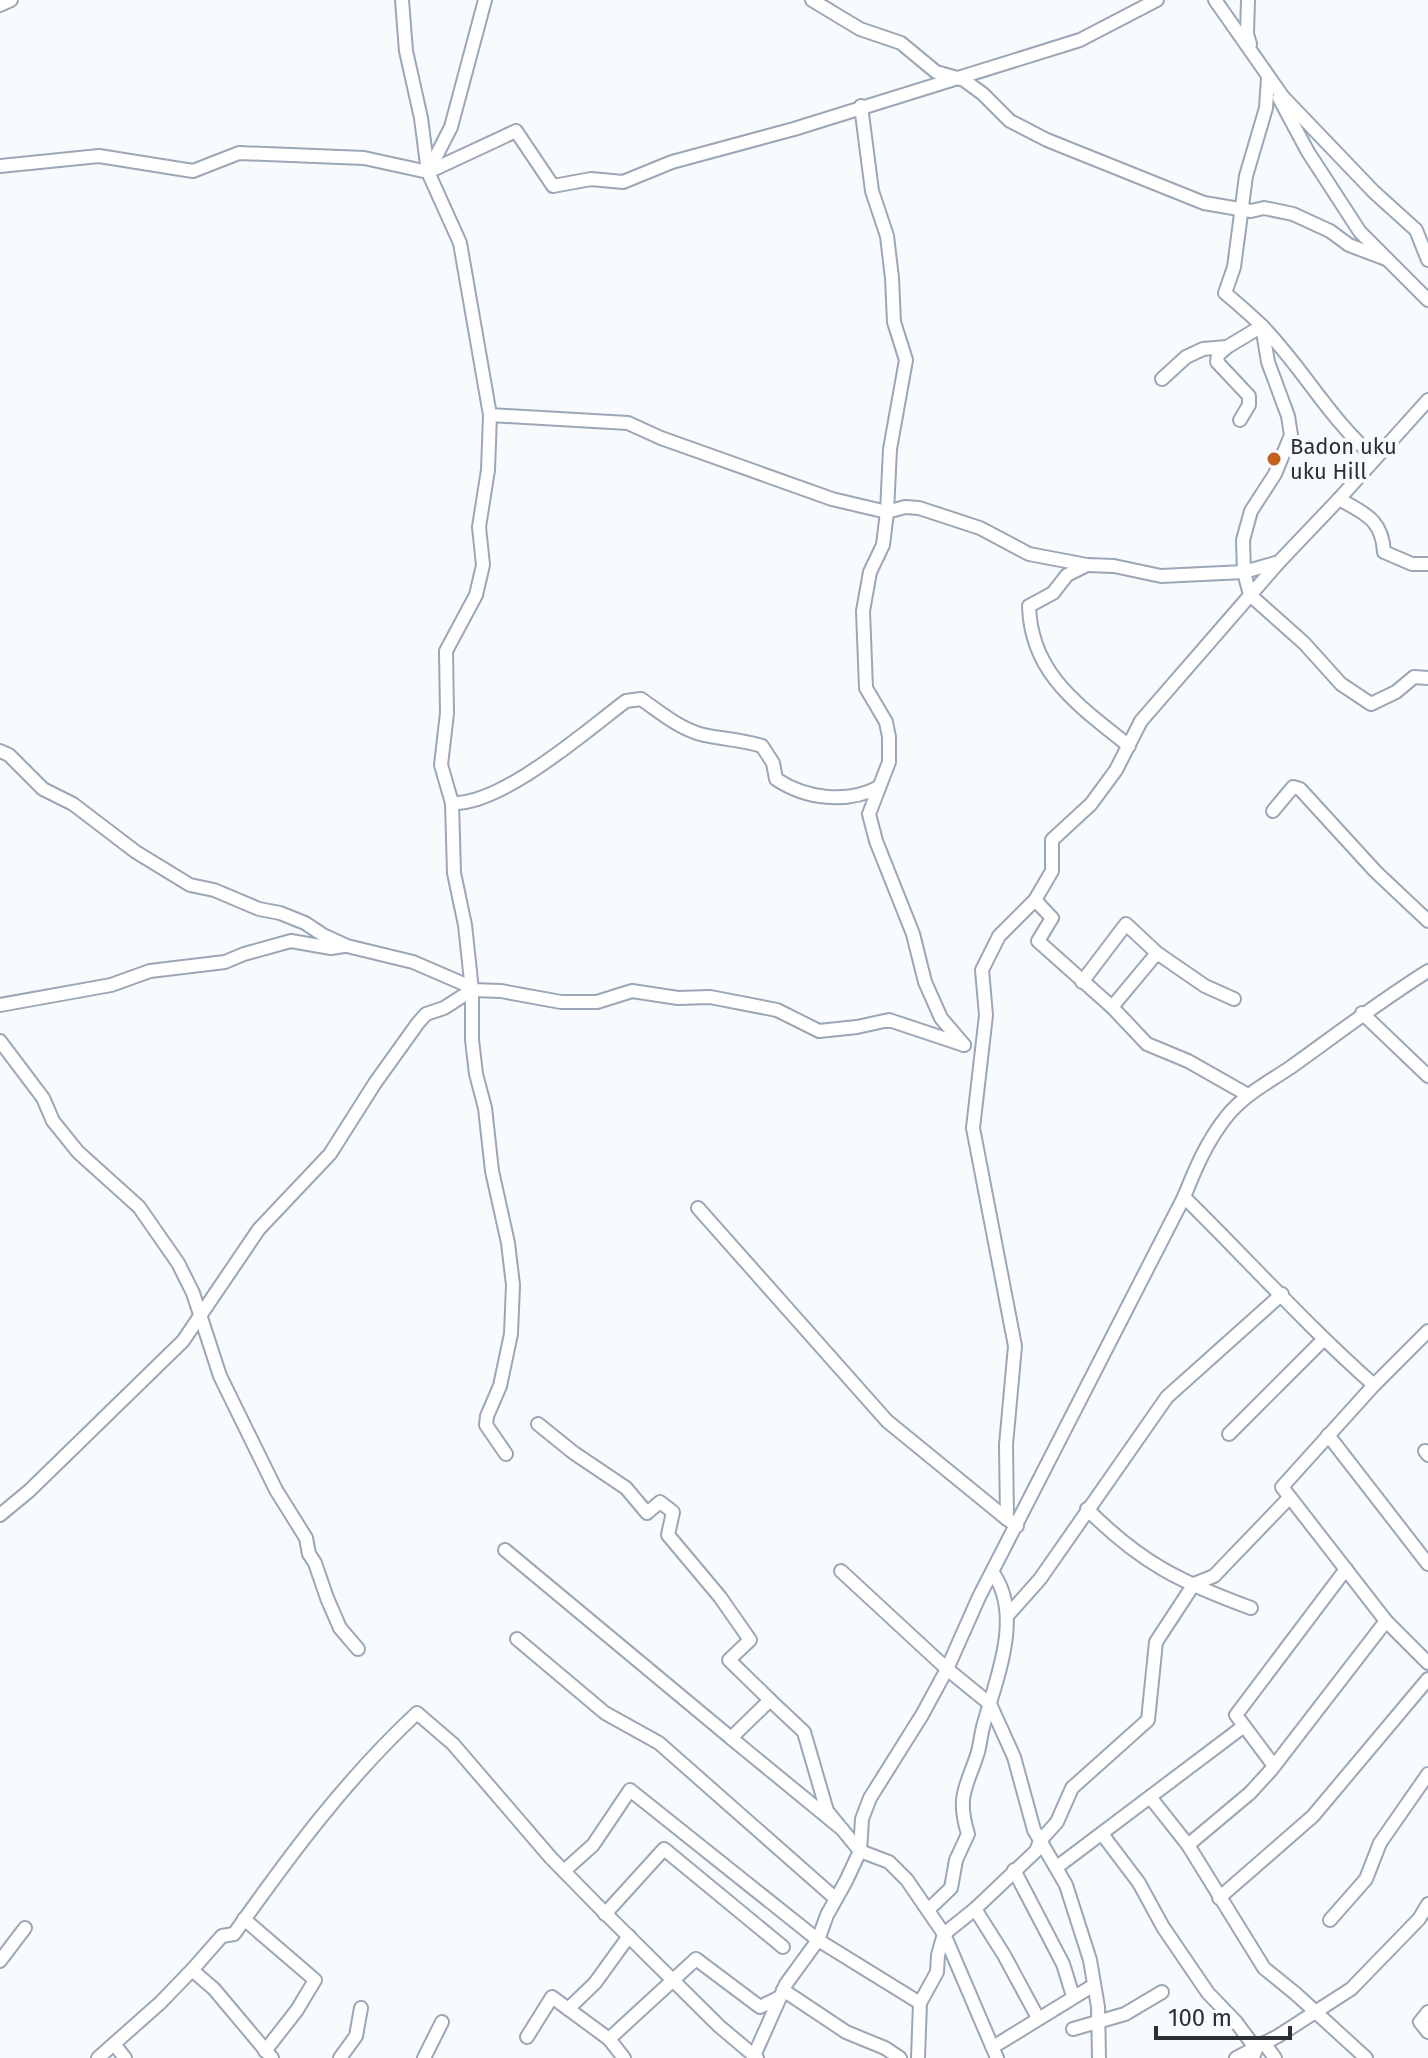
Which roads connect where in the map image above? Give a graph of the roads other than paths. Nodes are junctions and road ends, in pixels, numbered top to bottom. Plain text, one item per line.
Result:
1 (11, 0) edge
2 (402, 0) edge
3 (485, 0) edge
4 (812, 0) edge
5 (1157, 0) edge
6 (1215, 0) edge
7 (1248, 0) edge
8 (0, 5) edge
9 (1253, 55) junction
10 (952, 79) junction
11 (1271, 81) junction
12 (861, 106) junction
13 (0, 166) edge
14 (428, 172) junction
15 (1240, 209) junction
16 (1386, 259) junction
17 (1428, 260) edge
18 (1428, 300) edge
19 (1262, 326) junction
20 (1227, 347) junction
21 (1162, 379) dead end
22 (1428, 400) edge
23 (490, 415) junction
24 (1240, 420) dead end
25 (1375, 458) junction
26 (1339, 499) junction
27 (887, 512) junction
28 (1279, 562) junction
29 (1428, 564) edge
30 (1087, 565) junction
31 (1244, 572) junction
32 (1250, 595) junction
33 (1428, 678) edge
34 (1129, 746) junction
35 (0, 751) edge
36 (879, 787) junction
37 (452, 803) junction
38 (1273, 811) dead end
39 (1035, 900) junction
40 (1428, 921) edge
41 (347, 946) junction
42 (1157, 953) junction
43 (1428, 972) edge
44 (1082, 982) junction
45 (472, 990) junction
46 (1234, 999) dead end
47 (0, 1005) edge
48 (1112, 1007) junction
49 (1362, 1013) junction
50 (0, 1041) edge
51 (964, 1045) junction
52 (981, 1057) junction
53 (1428, 1076) edge
54 (1248, 1095) junction
55 (1184, 1197) junction
56 (698, 1208) dead end
57 (1282, 1294) junction
58 (200, 1314) junction
59 (1428, 1331) edge
60 (1323, 1340) junction
61 (1374, 1385) junction
62 (538, 1424) dead end
63 (1229, 1434) dead end
64 (1328, 1435) junction
65 (506, 1454) dead end
66 (1289, 1498) junction
67 (1087, 1509) junction
68 (0, 1515) edge
69 (1012, 1522) junction
70 (505, 1550) dead end
71 (1428, 1564) edge
72 (1346, 1569) junction
73 (841, 1571) dead end
74 (993, 1573) junction
75 (1193, 1585) junction
76 (1251, 1608) dead end
77 (1007, 1616) junction
78 (1386, 1621) junction
79 (517, 1639) dead end
80 (358, 1649) dead end
81 (1428, 1663) edge
82 (947, 1669) junction
83 (1428, 1679) edge
84 (770, 1700) junction
85 (990, 1704) junction
86 (1244, 1726) junction
87 (731, 1738) junction
88 (1274, 1766) junction
89 (1428, 1774) edge
90 (1150, 1797) junction
91 (842, 1829) junction
92 (1102, 1834) junction
93 (1040, 1841) junction
94 (1188, 1845) junction
95 (860, 1851) junction
96 (1057, 1867) junction
97 (1014, 1870) junction
98 (564, 1871) junction
99 (1219, 1898) junction
100 (836, 1899) junction
101 (1428, 1904) edge
102 (975, 1909) junction
103 (928, 1910) junction
104 (605, 1914) junction
105 (244, 1919) junction
106 (1330, 1920) dead end
107 (25, 1928) dead end
108 (944, 1934) junction
109 (629, 1936) junction
110 (818, 1940) junction
111 (783, 1947) dead end
112 (0, 1961) edge
113 (192, 1970) junction
114 (673, 1980) junction
115 (1094, 1985) junction
116 (1162, 1992) dead end
117 (782, 1994) junction
118 (1073, 1996) junction
119 (920, 2003) junction
120 (361, 2008) dead end
121 (568, 2009) junction
122 (1428, 2012) edge
123 (1317, 2013) junction
124 (1038, 2018) junction
125 (1098, 2021) junction
126 (442, 2022) dead end
127 (1073, 2029) dead end
128 (1428, 2032) edge
129 (527, 2037) dead end
130 (609, 2039) junction
131 (114, 2044) junction
132 (1258, 2050) edge
133 (995, 2052) edge
134 (268, 2054) edge
135 (755, 2057) edge
136 (98, 2058) edge
137 (125, 2058) edge
138 (340, 2058) edge
139 (424, 2058) edge
140 (625, 2058) edge
141 (900, 2058) edge
142 (918, 2058) edge
143 (1099, 2058) edge
144 (1236, 2058) edge
145 (1275, 2058) edge
146 (1366, 2058) edge

1 - 8 street
2 - 14 street
3 - 14 street
4 - 10 street
5 - 10 street
6 - 9 street
7 - 9 street
9 - 11 street
10 - 12 street
10 - 15 street
11 - 15 street
11 - 16 street
11 - 17 street
12 - 14 street
12 - 27 street
13 - 14 street
14 - 23 street
15 - 16 street
15 - 19 street
16 - 18 street
19 - 20 street
19 - 25 street
19 - 31 street
20 - 21 street
20 - 24 street
22 - 25 street
23 - 27 street
23 - 37 street
25 - 26 street
26 - 28 street
26 - 29 street
27 - 30 street
27 - 36 street
28 - 31 street
28 - 32 street
30 - 31 street
30 - 34 street
31 - 32 street
32 - 33 street
32 - 34 street
34 - 39 street
35 - 41 street
36 - 37 street
36 - 51 street
37 - 45 street
38 - 40 street
39 - 44 street
39 - 52 street
41 - 45 street
41 - 47 street
42 - 44 street
42 - 46 street
42 - 48 street
43 - 49 street
44 - 48 street
45 - 51 street
45 - 58 street
45 - 65 street
48 - 54 street
49 - 53 street
49 - 54 street
50 - 58 street
51 - 52 street
52 - 69 street
54 - 55 street
55 - 57 street
55 - 69 street
56 - 69 street
57 - 60 street
57 - 67 street
58 - 68 street
58 - 80 street
59 - 61 street
60 - 61 street
60 - 63 street
61 - 64 street
62 - 84 street
64 - 66 street
64 - 71 street
66 - 72 street
66 - 75 street
67 - 75 street
67 - 77 street
69 - 74 street
70 - 87 street
72 - 78 street
72 - 86 street
73 - 82 street
74 - 77 street
74 - 82 street
75 - 76 street
75 - 93 street
77 - 85 street
78 - 81 street
78 - 88 street
79 - 100 street
82 - 85 street
82 - 95 street
83 - 99 street
84 - 87 street
84 - 91 street
85 - 93 street
85 - 103 street
86 - 88 street
86 - 90 street
87 - 91 street
88 - 94 street
89 - 106 street
90 - 92 street
90 - 94 street
91 - 95 street
92 - 96 street
92 - 132 street
93 - 96 street
93 - 97 street
94 - 99 street
95 - 100 street
95 - 103 street
96 - 115 street
97 - 102 street
97 - 118 street
98 - 104 street
98 - 105 street
98 - 110 street
99 - 123 street
100 - 110 street
101 - 123 street
102 - 108 street
102 - 124 street
103 - 108 street
104 - 109 street
104 - 111 street
105 - 113 street
105 - 134 street
107 - 112 street
108 - 119 street
108 - 133 street
109 - 114 street
109 - 121 street
110 - 117 street
110 - 119 street
113 - 131 street
113 - 134 street
114 - 117 street
114 - 130 street
114 - 135 street
115 - 118 street
115 - 125 street
116 - 125 street
117 - 135 street
117 - 141 street
118 - 124 street
119 - 142 street
120 - 138 street
121 - 129 street
121 - 130 street
122 - 128 street
123 - 132 street
123 - 146 street
124 - 133 street
125 - 127 street
125 - 143 street
126 - 139 street
130 - 140 street
131 - 136 street
131 - 137 street
132 - 144 street
132 - 145 street

